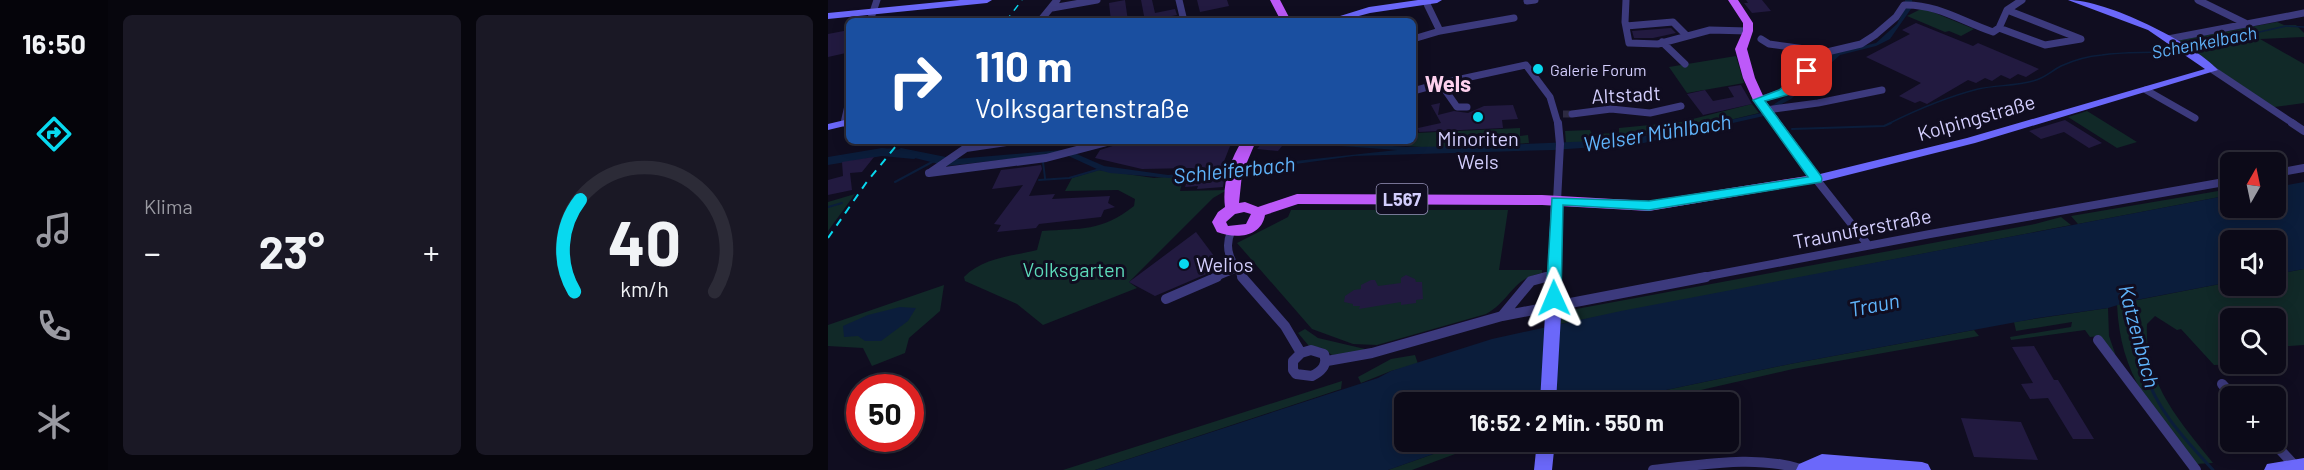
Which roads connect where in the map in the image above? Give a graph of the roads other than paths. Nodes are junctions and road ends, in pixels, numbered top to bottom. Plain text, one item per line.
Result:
1 (953, 0) edge
2 (987, 0) edge
3 (1057, 0) edge
4 (1097, 0) edge
5 (1179, 0) edge
6 (1275, 0) edge
7 (1437, 0) edge
8 (1535, 0) edge
9 (1626, 0) edge
10 (1733, 0) edge
11 (1944, 0) edge
12 (2022, 0) edge
13 (2073, 0) edge
14 (2198, 0) edge
15 (1426, 1) edge
16 (1527, 1) edge
17 (1935, 7) junction
18 (1051, 9) junction
19 (873, 10) edge
20 (2007, 10) junction
21 (2304, 13) edge
22 (828, 15) edge
23 (1043, 18) edge
24 (1051, 18) edge
25 (1183, 18) edge
26 (1284, 18) edge
27 (1340, 18) edge
28 (1514, 18) dead end
29 (2247, 24) junction
30 (1626, 26) junction
31 (1996, 30) junction
32 (1440, 31) junction
33 (1748, 31) junction
34 (1686, 35) junction
35 (1416, 38) edge
36 (1761, 39) dead end
37 (2168, 39) junction
38 (1662, 42) junction
39 (1827, 52) junction
40 (1685, 64) dead end
41 (2213, 70) junction
42 (1442, 84) junction
43 (1416, 90) edge
44 (1882, 90) dead end
45 (2146, 90) junction
46 (1682, 106) dead end
47 (1467, 107) dead end
48 (1766, 108) junction
49 (1564, 114) junction
50 (2195, 118) dead end
51 (846, 123) edge
52 (828, 126) edge
53 (2304, 130) edge
54 (968, 144) edge
55 (1102, 144) edge
56 (1248, 144) edge
57 (2304, 168) edge
58 (2286, 171) edge
59 (1816, 179) junction
60 (2220, 183) edge
61 (1557, 201) junction
62 (1233, 209) junction
63 (1258, 212) junction
64 (1230, 232) junction
65 (1868, 245) junction
66 (1237, 268) junction
67 (1553, 275) junction
68 (1166, 299) dead end
69 (1502, 316) junction
70 (2098, 340) dead end
71 (1301, 353) junction
72 (1327, 361) junction
73 (1549, 392) edge
74 (2284, 452) edge
75 (2300, 467) edge
76 (1653, 470) edge
77 (1805, 470) edge
78 (1922, 470) edge
79 (2196, 470) edge
80 (2273, 470) edge

1 - 19 main road
2 - 19 main road
3 - 18 street
4 - 18 street
5 - 25 street
6 - 26 main road
7 - 15 main road
8 - 16 street
9 - 30 street
10 - 33 main road
11 - 17 street
12 - 20 street
13 - 37 main road
14 - 29 street
15 - 27 main road
15 - 32 street
17 - 31 street
17 - 39 street
18 - 23 street
18 - 24 street
19 - 22 main road
20 - 31 street
20 - 31 street
21 - 29 street
28 - 32 street
29 - 37 street
30 - 34 street
30 - 38 street
32 - 35 street
33 - 34 street
33 - 48 main road
34 - 38 street
36 - 39 street
37 - 41 main road
38 - 40 street
39 - 48 street
41 - 45 main road, Kolpingstraße
41 - 53 street
42 - 43 street
42 - 47 street
42 - 49 street
44 - 48 street
45 - 50 street
45 - 59 main road, Kolpingstraße
46 - 49 street, Altstadt
48 - 59 main road
49 - 61 street
51 - 52 main road
54 - 55 street
56 - 62 main road
57 - 58 street
59 - 61 main road
59 - 65 street
60 - 65 street, Traunuferstraße
61 - 63 main road, L567
61 - 67 main road
62 - 63 main road, L567
62 - 64 main road
63 - 64 main road, L567
64 - 66 street
65 - 69 street, Traunuferstraße
66 - 68 street
66 - 71 street
67 - 69 street
67 - 73 main road, bridge
69 - 72 street, Traunuferstraße
70 - 79 street
71 - 72 street
71 - 72 street
74 - 75 street
75 - 80 main road
76 - 77 street
77 - 78 main road

